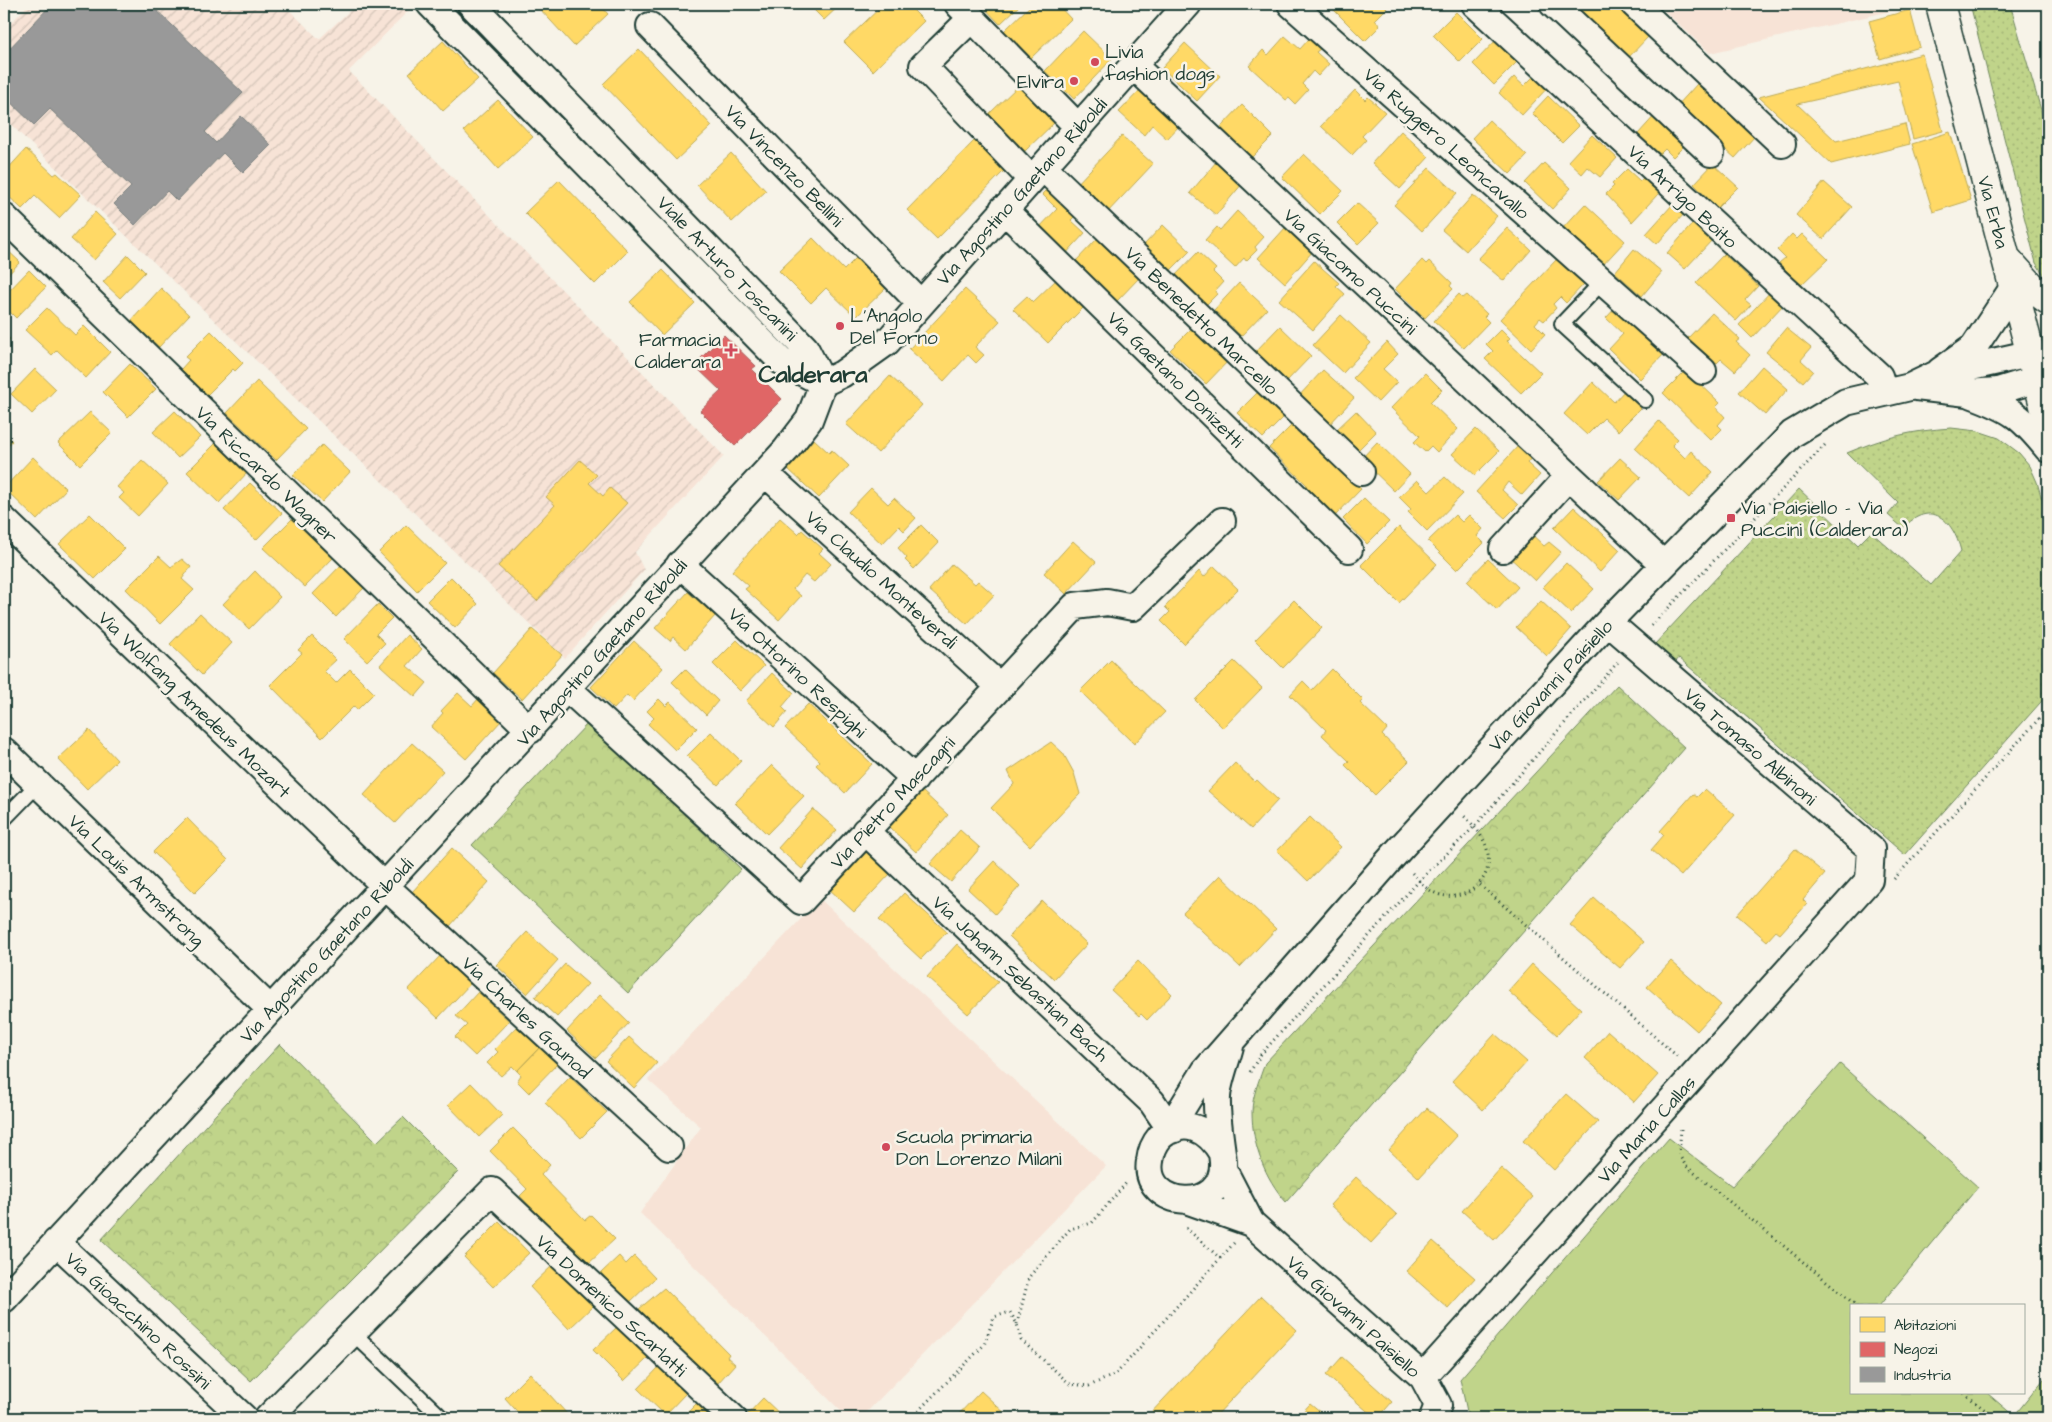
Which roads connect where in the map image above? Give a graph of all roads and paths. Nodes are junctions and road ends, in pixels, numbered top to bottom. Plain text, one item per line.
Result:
1 (430, 4) edge
2 (470, 4) edge
3 (1188, 4) edge
4 (1291, 4) edge
5 (1475, 4) edge
6 (1553, 4) edge
7 (1634, 4) edge
8 (1940, 4) edge
9 (965, 11) edge
10 (650, 26) dead end
11 (1138, 70) junction
12 (1079, 128) junction
13 (1782, 144) dead end
14 (1711, 153) dead end
15 (1038, 172) junction
16 (1003, 210) junction
17 (4, 217) edge
18 (2006, 258) junction
19 (1602, 282) junction
20 (2013, 288) junction
21 (2048, 300) edge
22 (920, 303) junction
23 (2041, 365) edge
24 (1703, 371) dead end
25 (1935, 375) junction
26 (823, 383) junction
27 (1910, 387) junction
28 (1884, 392) junction
29 (1968, 393) junction
30 (1645, 400) dead end
31 (2048, 421) edge
32 (1828, 443) dead end
33 (2048, 449) edge
34 (1361, 472) dead end
35 (765, 473) junction
36 (1569, 476) junction
37 (4, 520) edge
38 (1222, 521) dead end
39 (1349, 549) dead end
40 (1502, 549) dead end
41 (680, 564) junction
42 (1663, 564) junction
43 (1608, 622) junction
44 (1634, 644) junction
45 (999, 686) junction
46 (567, 688) junction
47 (2048, 710) edge
48 (530, 730) junction
49 (4, 751) edge
50 (915, 779) junction
51 (38, 784) junction
52 (1445, 799) junction
53 (4, 819) edge
54 (1474, 826) junction
55 (865, 831) junction
56 (1395, 854) junction
57 (1419, 881) junction
58 (1880, 881) junction
59 (1480, 885) junction
60 (386, 887) junction
61 (270, 1009) junction
62 (1231, 1040) junction
63 (1696, 1073) junction
64 (1247, 1077) dead end
65 (1682, 1127) dead end
66 (1173, 1129) junction
67 (669, 1147) dead end
68 (1223, 1161) junction
69 (1130, 1178) dead end
70 (1189, 1201) junction
71 (1251, 1223) junction
72 (56, 1242) junction
73 (4, 1299) edge
74 (1855, 1304) edge
75 (1017, 1324) junction
76 (352, 1332) junction
77 (1423, 1377) junction
78 (1965, 1394) edge
79 (244, 1418) edge
80 (268, 1418) edge
81 (442, 1418) edge
82 (732, 1418) edge
83 (911, 1418) edge
84 (1432, 1418) edge
85 (1995, 1418) edge

1 - 26 street, Viale Arturo Toscanini
2 - 26 street, Viale Arturo Toscanini
3 - 11 street, Via Agostino Gaetano Riboldi
4 - 19 street, Via Ruggero Leoncavallo
5 - 28 street, Via Arrigo Boito
6 - 14 street
7 - 13 street
8 - 18 main road, Via Erba
9 - 12 street
9 - 15 street, Via Benedetto Marcello
10 - 22 street, Via Vincenzo Bellini
11 - 12 street, Via Agostino Gaetano Riboldi
11 - 36 street, Via Giacomo Puccini
12 - 15 street, Via Agostino Gaetano Riboldi
15 - 16 street, Via Agostino Gaetano Riboldi
15 - 34 street, Via Benedetto Marcello
16 - 22 street, Via Agostino Gaetano Riboldi
16 - 39 street, Via Gaetano Donizetti
17 - 48 street, Via Riccardo Wagner
18 - 20 main road, Via Erba
18 - 21 main road
19 - 24 street, Via Ruggero Leoncavallo
19 - 30 lane
20 - 23 main road, Via Erba
20 - 25 street
22 - 26 street, Via Agostino Gaetano Riboldi
23 - 25 street
23 - 29 street
23 - 31 main road, Via Erba
25 - 27 street
26 - 35 street, Via Agostino Gaetano Riboldi
27 - 28 street, Via Giovanni Paisiello
27 - 29 street
28 - 42 street, Via Giovanni Paisiello
29 - 33 street
32 - 44 path
35 - 41 street, Via Agostino Gaetano Riboldi
35 - 45 street, Via Claudio Monteverdi
36 - 40 street
36 - 42 street, Via Giacomo Puccini
37 - 60 street, Via Wolfang Amedeus Mozart
38 - 45 street, Via Pietro Mascagni
41 - 46 street, Via Agostino Gaetano Riboldi
41 - 50 street, Via Ottorino Respighi
42 - 43 street, Via Giovanni Paisiello
43 - 44 street, Via Tomaso Albinoni
43 - 52 street, Via Giovanni Paisiello
44 - 54 path
44 - 58 street, Via Tomaso Albinoni
45 - 50 street, Via Pietro Mascagni
46 - 48 street, Via Agostino Gaetano Riboldi
46 - 55 street, Via Pietro Mascagni
47 - 58 path
48 - 60 street, Via Agostino Gaetano Riboldi
49 - 51 street, Via Louis Armstrong
50 - 55 street, Via Pietro Mascagni
51 - 53 lane
51 - 61 street, Via Louis Armstrong
52 - 54 path
52 - 56 street, Via Giovanni Paisiello
54 - 57 path
54 - 59 path
55 - 66 street, Via Johann Sebastian Bach
56 - 57 path
56 - 62 street, Via Giovanni Paisiello
57 - 59 path
57 - 64 path
58 - 63 street, Via Maria Callas
59 - 63 path
60 - 61 street, Via Agostino Gaetano Riboldi
60 - 67 street, Via Charles Gounod
61 - 72 street, Via Agostino Gaetano Riboldi
62 - 66 street, Via Giovanni Paisiello
62 - 68 street, Via Giovanni Paisiello
63 - 77 street, Via Maria Callas
65 - 74 path
66 - 68 street
66 - 70 street
68 - 70 street
68 - 71 street, Via Giovanni Paisiello
69 - 75 path
70 - 71 street, Via Giovanni Paisiello
71 - 75 path
71 - 77 street, Via Giovanni Paisiello
72 - 73 street, Via Agostino Gaetano Riboldi
72 - 79 street, Via Gioacchino Rossini
75 - 83 path
76 - 80 street
76 - 81 lane
76 - 82 street, Via Domenico Scarlatti
77 - 84 street, Via Giovanni Paisiello
78 - 85 path

